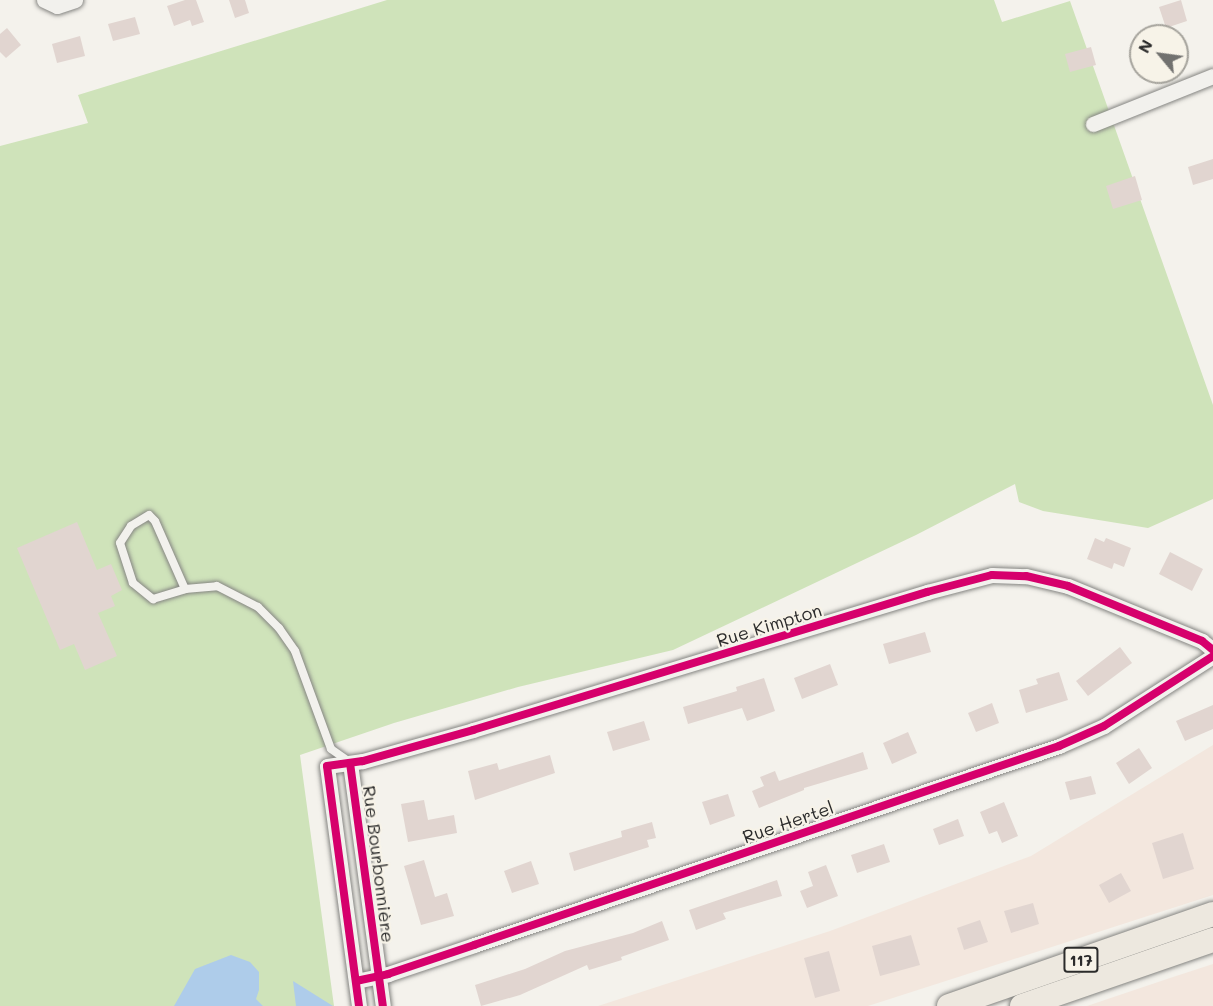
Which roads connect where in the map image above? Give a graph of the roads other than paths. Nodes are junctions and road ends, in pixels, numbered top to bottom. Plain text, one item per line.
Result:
1 (44, 0) edge
2 (75, 0) edge
3 (1213, 76) edge
4 (1093, 124) dead end
5 (184, 589) junction
6 (1213, 650) edge
7 (1213, 656) edge
8 (332, 749) junction
9 (350, 763) junction
10 (327, 766) junction
11 (1213, 914) edge
12 (1213, 940) edge
13 (379, 976) junction
14 (356, 981) junction
15 (359, 1006) edge
16 (383, 1006) edge
17 (949, 1006) edge
18 (1022, 1006) edge

1 - 2 street
3 - 4 street
5 - 5 lane
5 - 8 lane
6 - 9 street, Rue Kimpton
7 - 13 street, Rue Hertel
8 - 9 lane
8 - 10 lane
9 - 10 street, Rue Kimpton
9 - 13 street, Rue Bourbonnière
10 - 14 street, Rue Bourbonnière
11 - 17 main road, 117
12 - 18 main road, 117
13 - 14 street, Rue Hertel
13 - 16 street, Rue Bourbonnière
14 - 15 street, Rue Bourbonnière

